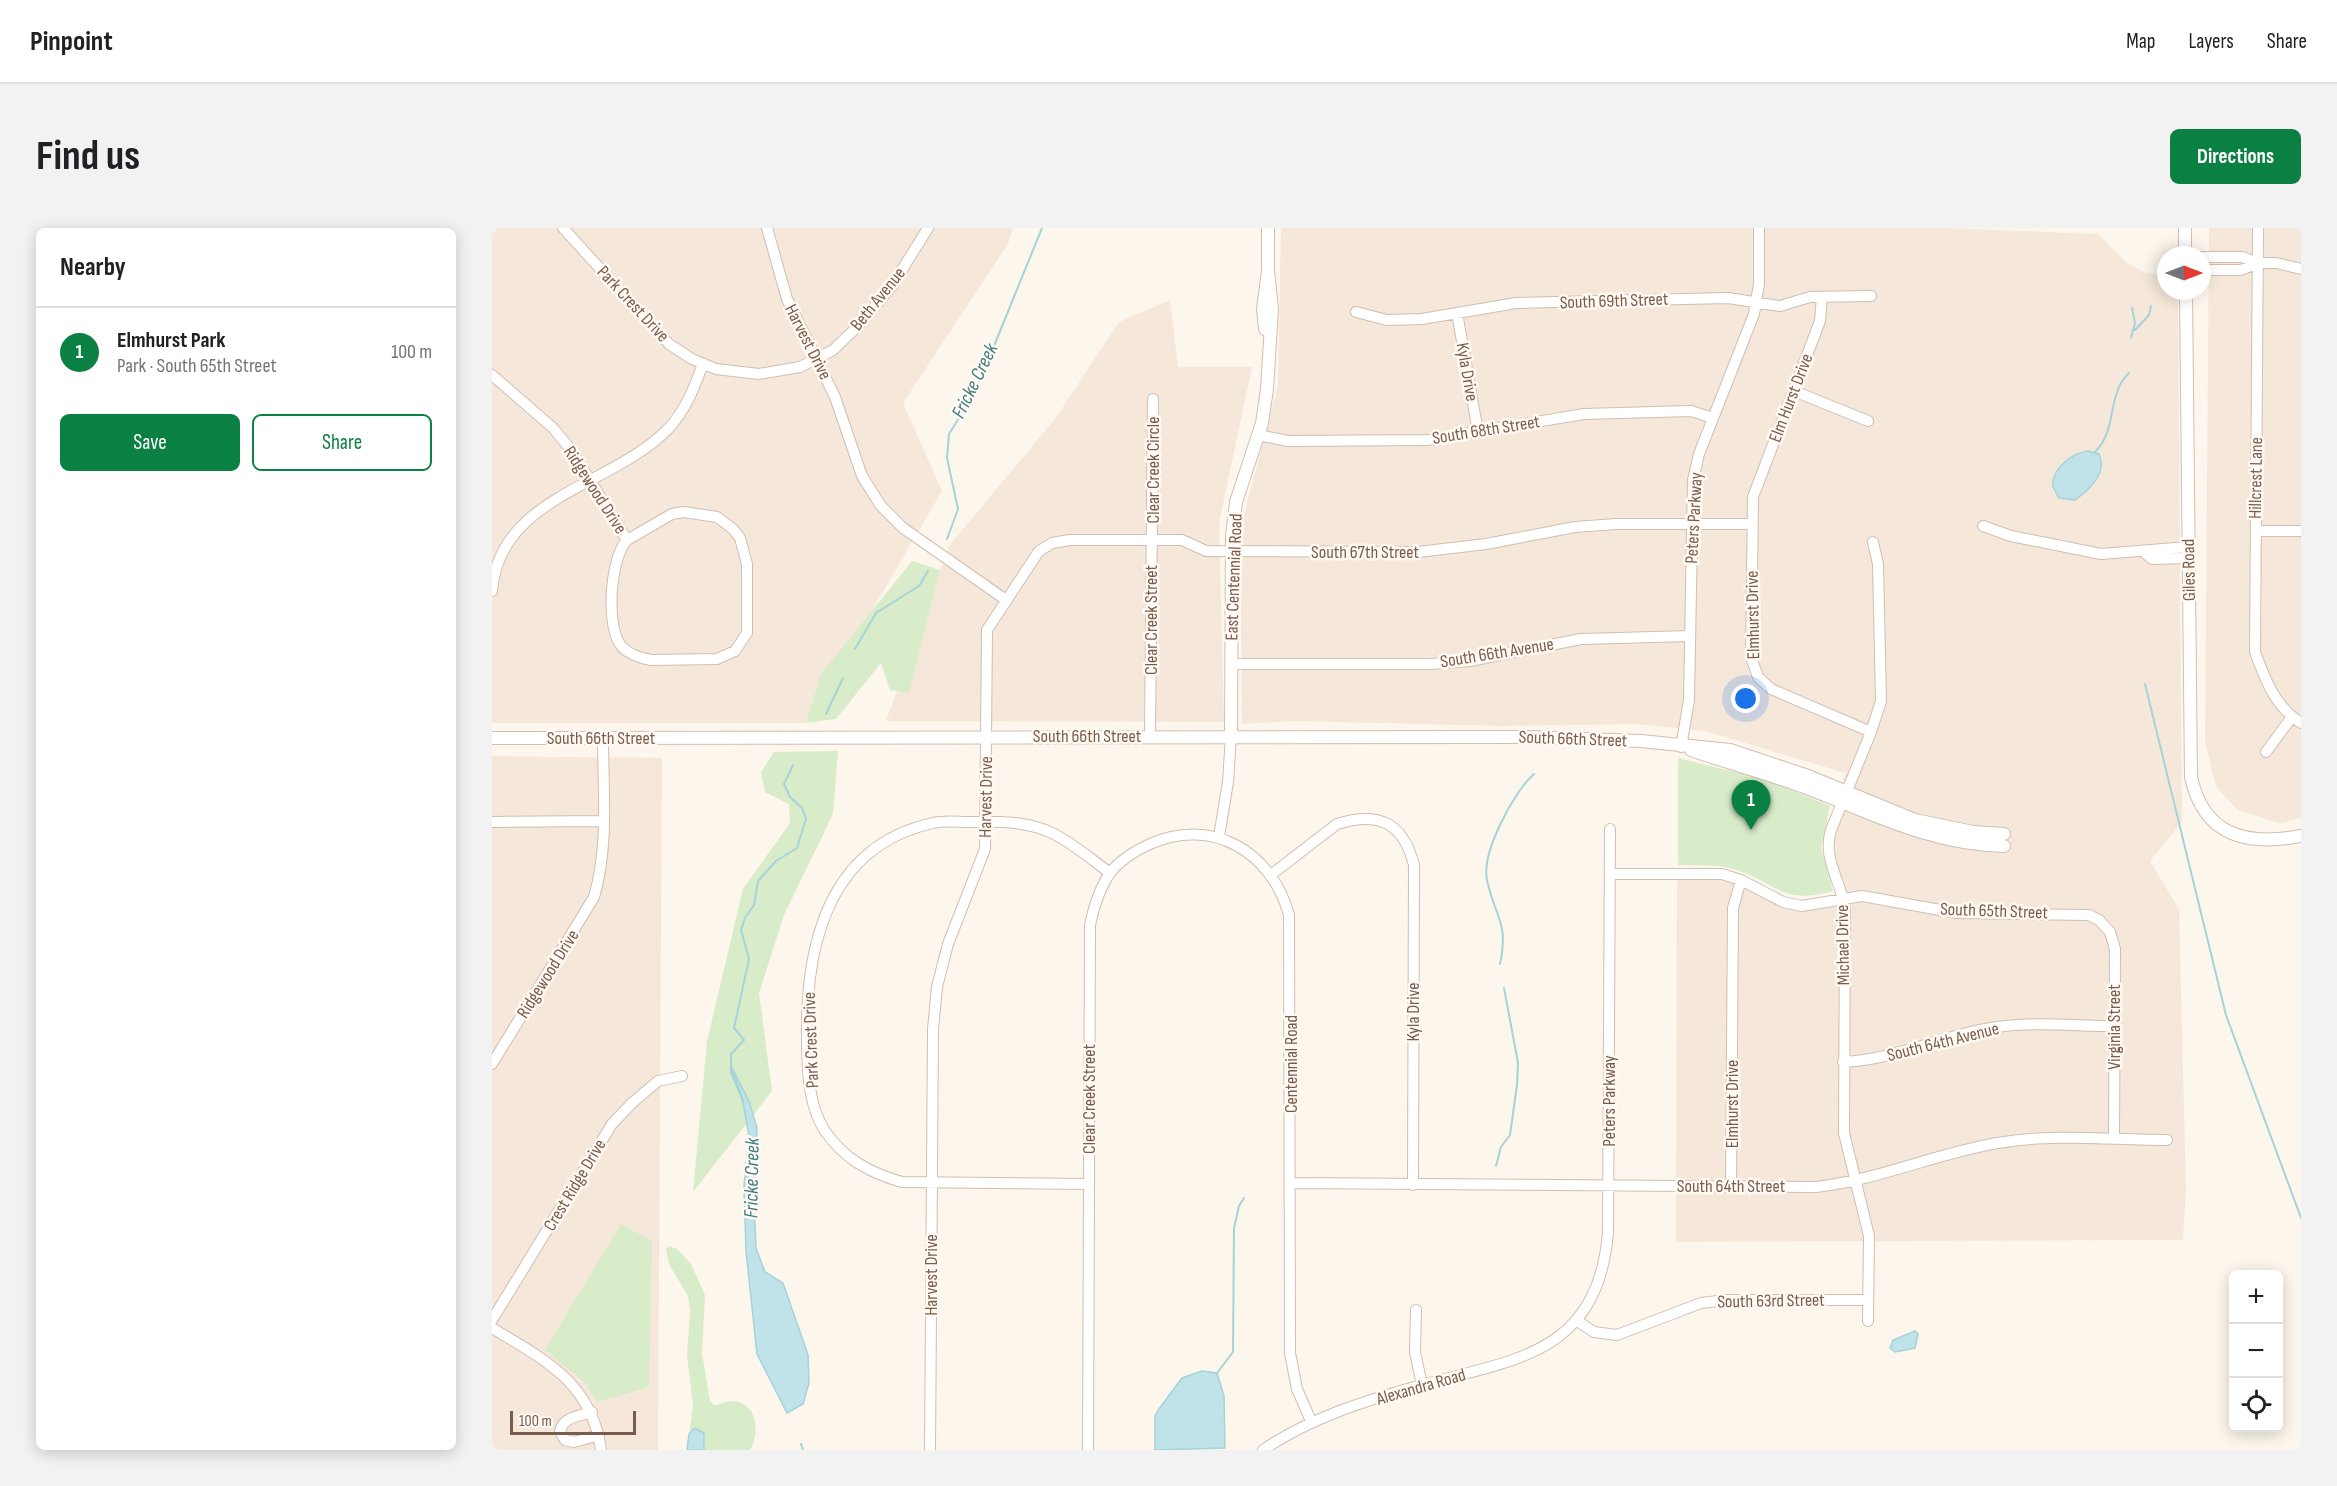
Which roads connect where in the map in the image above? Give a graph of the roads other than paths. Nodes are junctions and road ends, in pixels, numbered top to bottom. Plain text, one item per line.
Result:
1 (563, 228) edge
2 (767, 228) edge
3 (928, 228) edge
4 (1268, 228) edge
5 (1759, 228) edge
6 (2186, 228) edge
7 (2258, 228) edge
8 (2185, 246) edge
9 (2211, 257) edge
10 (2258, 263) junction
11 (2301, 269) edge
12 (2211, 270) edge
13 (1871, 296) dead end
14 (1822, 297) junction
15 (2186, 300) edge
16 (1756, 302) junction
17 (1356, 312) dead end
18 (1457, 313) junction
19 (817, 359) junction
20 (703, 364) junction
21 (492, 375) edge
22 (1794, 391) junction
23 (1153, 399) dead end
24 (1713, 418) junction
25 (1868, 421) dead end
26 (1478, 432) junction
27 (1258, 435) junction
28 (590, 480) junction
29 (1753, 497) joint
30 (1691, 524) junction
31 (1752, 524) junction
32 (1983, 526) dead end
33 (2256, 531) junction
34 (2301, 531) edge
35 (627, 540) junction
36 (1152, 540) junction
37 (1873, 543) dead end
38 (498, 546) edge
39 (1231, 551) junction
40 (2188, 553) junction
41 (492, 591) edge
42 (1006, 600) junction
43 (1690, 636) junction
44 (1231, 664) junction
45 (2296, 720) edge
46 (1871, 732) junction
47 (986, 736) junction
48 (1150, 736) junction
49 (1231, 736) junction
50 (492, 738) edge
51 (603, 738) junction
52 (1681, 747) junction
53 (2266, 752) dead end
54 (1844, 797) junction
55 (603, 821) junction
56 (987, 821) junction
57 (492, 822) edge
58 (1610, 829) dead end
59 (2301, 836) edge
60 (1219, 837) junction
61 (2004, 840) dead end
62 (1110, 873) junction
63 (1272, 874) junction
64 (1610, 874) junction
65 (1741, 880) junction
66 (1843, 898) junction
67 (2099, 920) joint
68 (2114, 1026) junction
69 (1843, 1062) junction
70 (492, 1064) edge
71 (682, 1076) dead end
72 (2114, 1139) junction
73 (2167, 1140) dead end
74 (1855, 1180) junction
75 (1290, 1183) junction
76 (932, 1184) junction
77 (1089, 1184) junction
78 (1413, 1185) junction
79 (1608, 1185) junction
80 (1731, 1185) junction
81 (1868, 1300) junction
82 (1416, 1310) dead end
83 (492, 1320) edge
84 (1576, 1320) junction
85 (1868, 1321) dead end
86 (492, 1328) edge
87 (1422, 1385) junction
88 (592, 1412) junction
89 (1311, 1421) junction
90 (599, 1435) junction
91 (602, 1450) edge
92 (930, 1450) edge
93 (1088, 1450) edge
94 (1263, 1450) edge

1 - 20 street, Park Crest Drive
2 - 19 street, Harvest Drive
3 - 19 street, Beth Avenue
4 - 27 street, East Centennial Road
5 - 16 street, Peters Parkway
6 - 8 street
7 - 10 street, Hillcrest Lane
9 - 10 street
10 - 11 street
10 - 12 street
10 - 33 street, Hillcrest Lane
13 - 14 street, South 69th Street
14 - 16 street, South 69th Street
14 - 22 street, Elm Hurst Drive
15 - 40 street, Giles Road
16 - 18 street, South 69th Street
16 - 24 street, Peters Parkway
17 - 18 street, South 69th Street
18 - 26 street, Kyla Drive
19 - 20 street, Park Crest Drive
19 - 42 street, Harvest Drive
20 - 28 street
21 - 28 street, Ridgewood Drive
22 - 25 street
22 - 29 street, Elm Hurst Drive
23 - 36 street, Clear Creek Circle
24 - 26 street, South 68th Street
24 - 30 street, Peters Parkway
26 - 27 street, South 68th Street
27 - 39 street, East Centennial Road
28 - 35 street, Ridgewood Drive
28 - 38 street
29 - 31 street, Elmhurst Drive
30 - 31 street, South 67th Street
30 - 39 street, South 67th Street
30 - 43 street, Peters Parkway
31 - 46 street, Elmhurst Drive
32 - 40 street
33 - 34 street
33 - 45 street, Hillcrest Lane
35 - 35 street, Ridgewood Drive
36 - 39 street, South 67th Street
36 - 42 street, South 67th Street
36 - 48 street, Clear Creek Street
37 - 46 street, Michael Drive
38 - 41 street
39 - 44 street, East Centennial Road
40 - 59 street, Giles Road
42 - 47 street, Harvest Drive
43 - 44 street, South 66th Avenue
43 - 52 street, Peters Parkway
44 - 49 street, East Centennial Road
45 - 53 street
46 - 54 street, Michael Drive
47 - 48 street, South 66th Street
47 - 51 street, South 66th Street
47 - 56 street, Harvest Drive
48 - 49 street, South 66th Street
49 - 52 street, South 66th Street
49 - 60 street
50 - 51 street, South 66th Street
51 - 55 street, Ridgewood Drive
52 - 54 street, South 66th Street
54 - 61 street, South 66th Street
54 - 66 street, Michael Drive
55 - 57 street
55 - 70 street, Ridgewood Drive
56 - 62 street
56 - 76 street, Harvest Drive
56 - 76 street, Park Crest Drive
58 - 64 street, Peters Parkway
60 - 62 street, Clear Creek Street
60 - 63 street, Centennial Road
62 - 77 street, Clear Creek Street
63 - 75 street, Centennial Road
63 - 78 street, Kyla Drive
64 - 65 street, South 65th Street
64 - 79 street, Peters Parkway
65 - 66 street, South 65th Street
65 - 80 street, Elmhurst Drive
66 - 67 street, South 65th Street
66 - 69 street, Michael Drive
67 - 68 street, Virginia Street
68 - 69 street, South 64th Avenue
68 - 72 street, Virginia Street
69 - 74 street, Michael Drive
71 - 83 street, Crest Ridge Drive
72 - 73 street, South 64th Street
72 - 74 street, South 64th Street
74 - 80 street, South 64th Street
74 - 81 street, Michael Drive
75 - 78 street, South 64th Street
75 - 89 street, Centennial Road
76 - 77 street, Park Crest Drive
76 - 92 street, Harvest Drive
77 - 93 street, Clear Creek Street
78 - 79 street, South 64th Street
79 - 80 street, South 64th Street
79 - 84 street, Peters Parkway
81 - 84 street, South 63rd Street
81 - 85 street, Michael Drive
82 - 87 street
84 - 87 street, Alexandra Road
86 - 88 street
87 - 89 street, Alexandra Road
88 - 90 street
88 - 90 street
89 - 94 street, Alexandra Road
90 - 91 street

